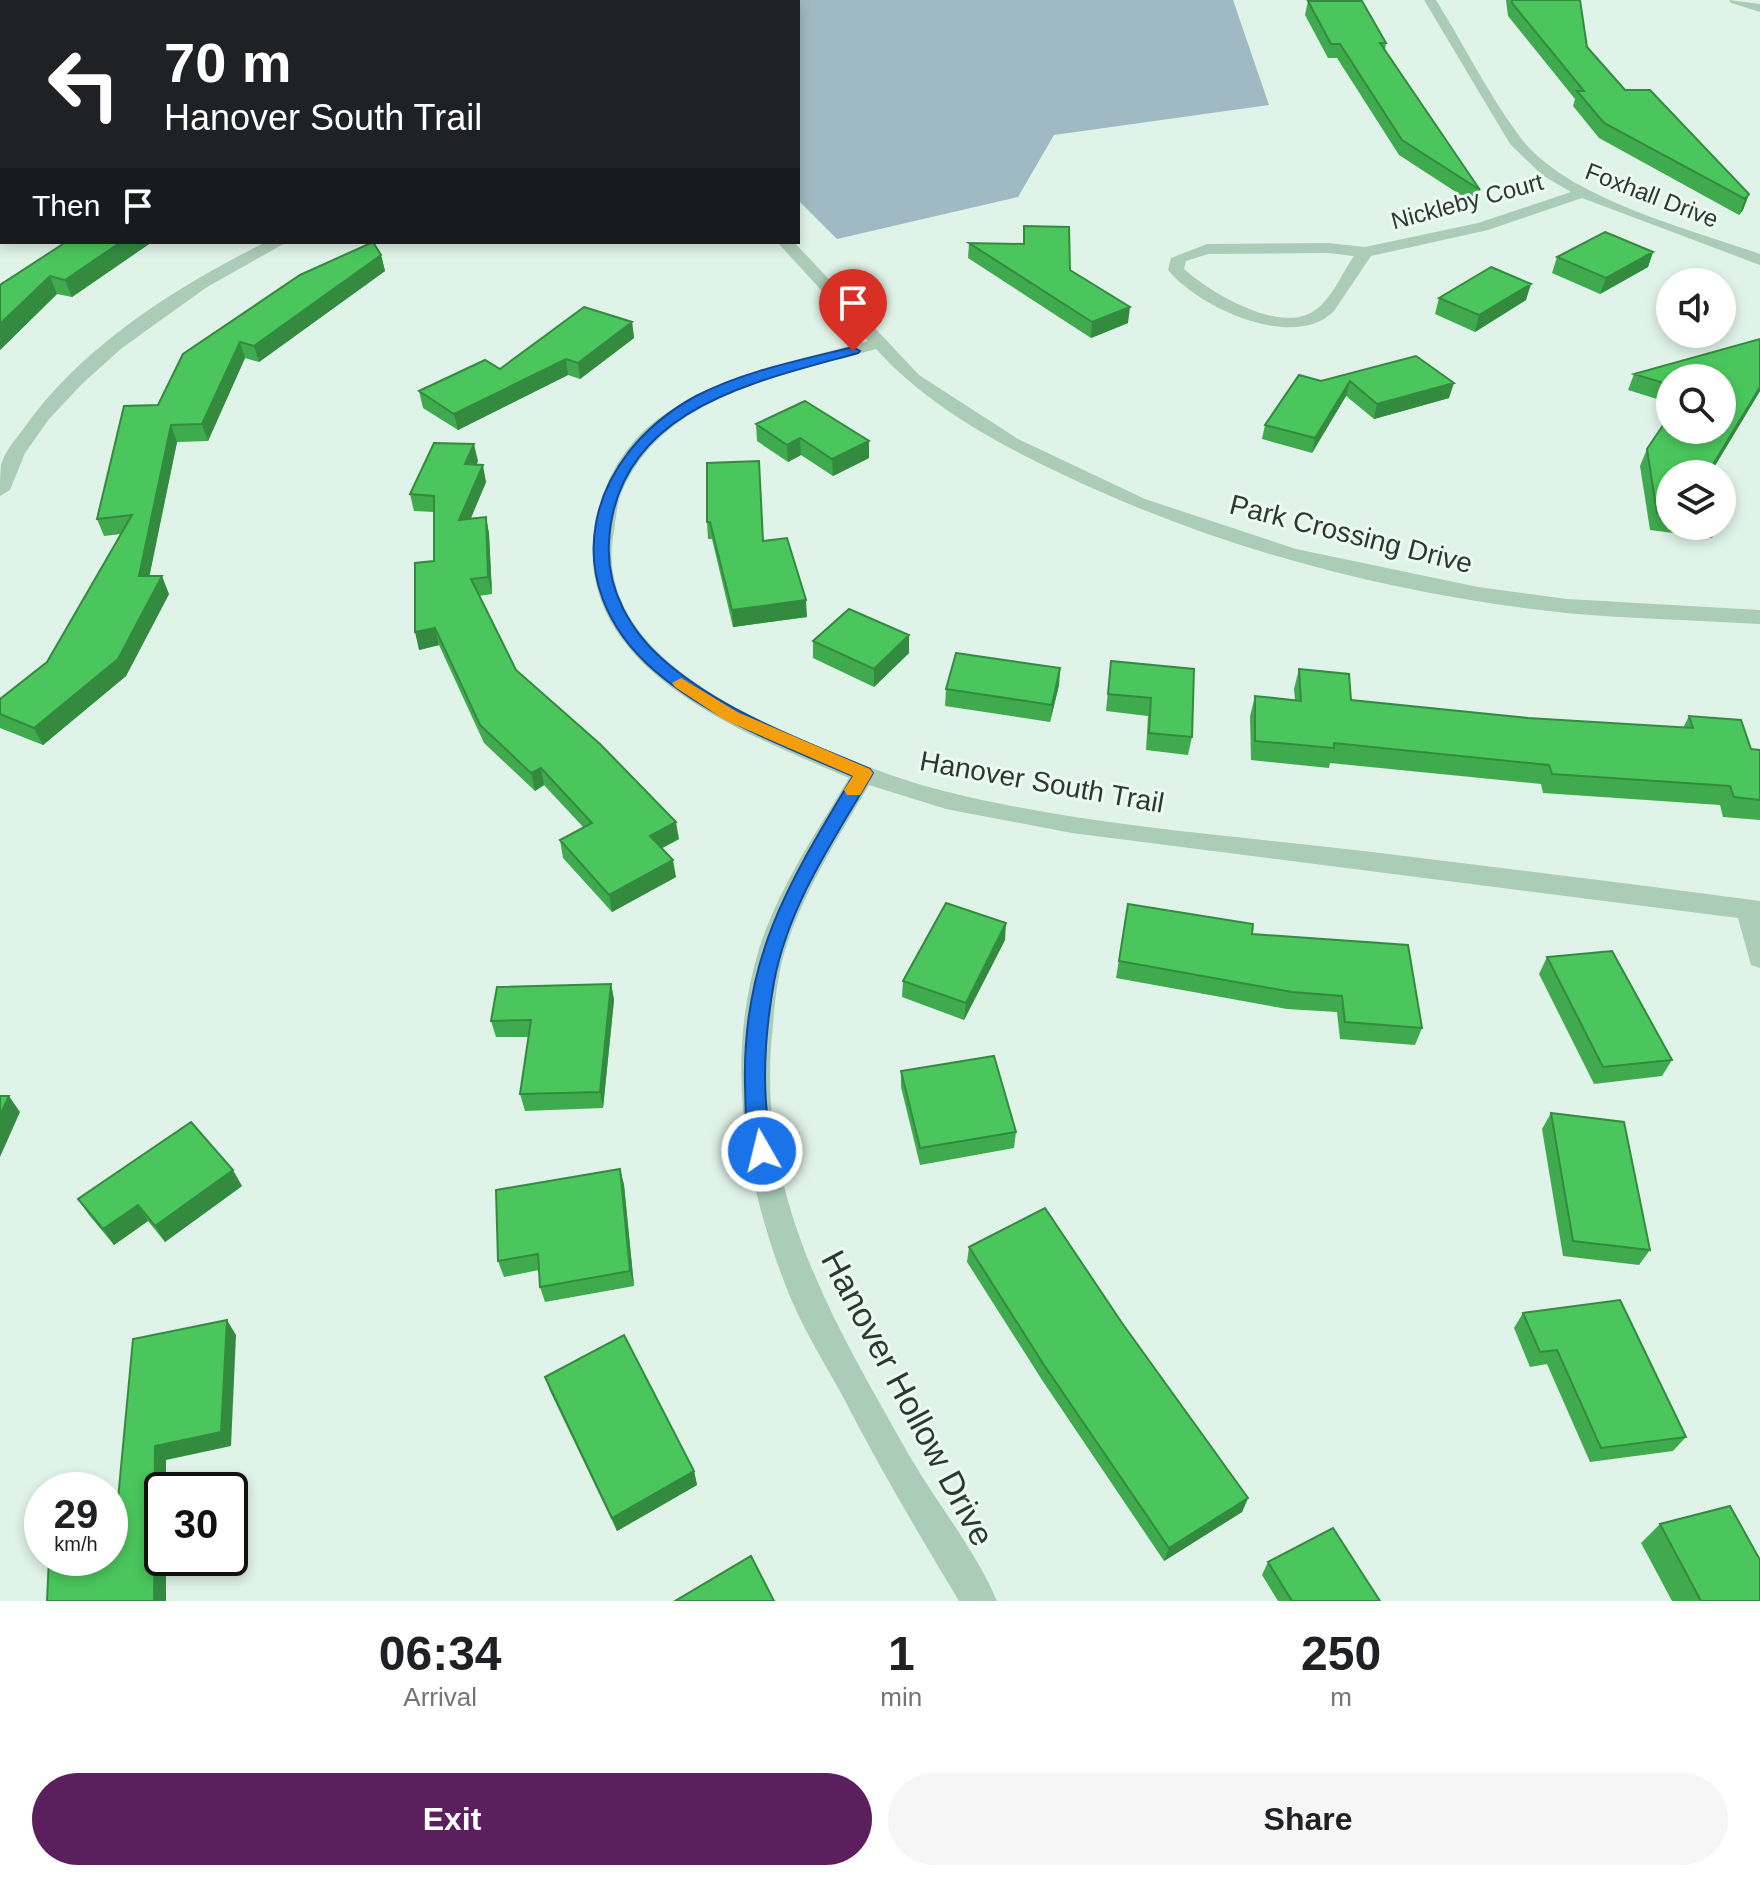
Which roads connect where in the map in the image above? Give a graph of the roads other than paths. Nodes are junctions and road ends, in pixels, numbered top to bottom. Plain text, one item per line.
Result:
1 (1430, 0) edge
2 (1735, 0) edge
3 (1760, 8) edge
4 (1582, 193) junction
5 (269, 244) edge
6 (787, 244) edge
7 (1365, 252) junction
8 (1760, 260) edge
9 (879, 343) junction
10 (0, 490) edge
11 (1760, 617) edge
12 (864, 773) junction
13 (1754, 910) edge
14 (1760, 958) edge
15 (979, 1601) edge

1 - 4 street, Foxhall Drive
2 - 3 street
4 - 7 street, Nickleby Court
4 - 8 street, Foxhall Drive
5 - 10 street
6 - 9 street, Park Crossing Drive
7 - 7 street, Nickleby Court
9 - 11 street, Park Crossing Drive
9 - 12 street, Hanover South Trail
12 - 13 street, Hanover South Trail
12 - 15 street, Hanover Hollow Drive
13 - 14 street

